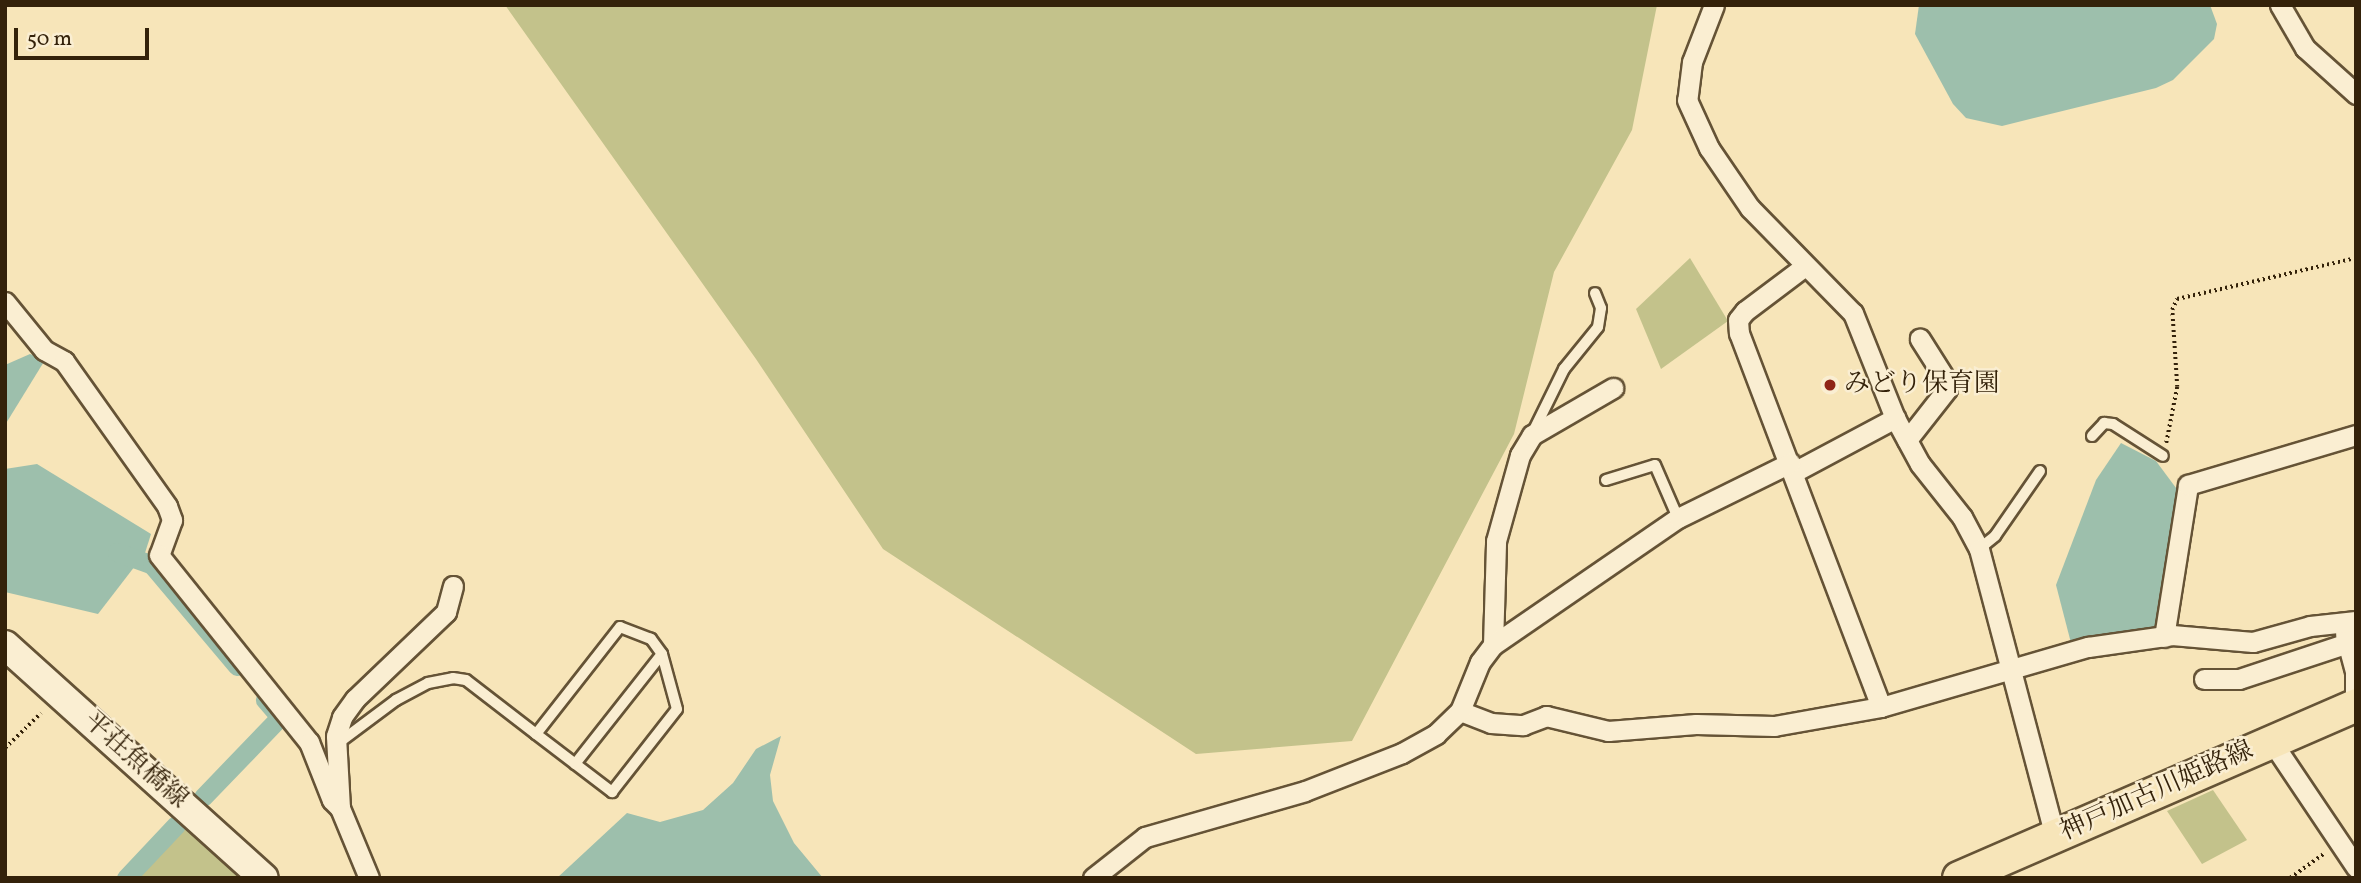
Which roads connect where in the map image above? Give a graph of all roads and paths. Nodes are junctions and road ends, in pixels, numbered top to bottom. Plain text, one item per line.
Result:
1 (1714, 5) edge
2 (2280, 5) edge
3 (2356, 94) edge
4 (2356, 258) edge
5 (1805, 266) junction
6 (1594, 293) dead end
7 (5, 302) edge
8 (1920, 339) dead end
9 (1613, 388) dead end
10 (1895, 418) junction
11 (1532, 435) junction
12 (2356, 435) edge
13 (2092, 436) dead end
14 (1907, 440) junction
15 (2163, 456) joint
16 (1792, 467) junction
17 (2040, 471) dead end
18 (1606, 480) dead end
19 (1678, 518) junction
20 (1979, 549) junction
21 (453, 586) dead end
22 (2348, 622) edge
23 (2164, 637) junction
24 (2348, 643) junction
25 (5, 645) edge
26 (1493, 645) junction
27 (662, 654) junction
28 (2012, 669) junction
29 (2204, 679) dead end
30 (2355, 705) edge
31 (1881, 707) junction
32 (1460, 710) junction
33 (41, 713) dead end
34 (536, 734) junction
35 (2272, 742) junction
36 (336, 744) junction
37 (5, 748) edge
38 (575, 764) junction
39 (340, 808) junction
40 (2055, 836) junction
41 (2356, 867) edge
42 (264, 878) edge
43 (369, 878) edge
44 (1093, 878) edge
45 (1959, 878) edge

1 - 5 street
2 - 3 street
4 - 15 path
5 - 10 street
5 - 16 street
6 - 11 lane
7 - 39 street
8 - 14 street
9 - 11 street
10 - 14 street
10 - 16 street
11 - 26 street
12 - 23 street
13 - 15 lane
14 - 20 street
16 - 19 street
16 - 31 street
17 - 20 lane
18 - 19 lane
19 - 26 street
20 - 28 street
21 - 36 street
22 - 23 street
22 - 24 street
23 - 28 street
24 - 29 street
24 - 30 street
25 - 42 main road, 平荘魚橋線
26 - 32 street
27 - 34 lane
27 - 38 lane
27 - 38 lane
28 - 31 street
28 - 40 street
30 - 35 main road, 神戸加古川姫路線
31 - 32 street
32 - 44 street
33 - 37 path
34 - 36 lane
34 - 38 lane
35 - 40 main road, 神戸加古川姫路線
35 - 41 street
36 - 39 street
39 - 43 street
40 - 45 main road, 神戸加古川姫路線

